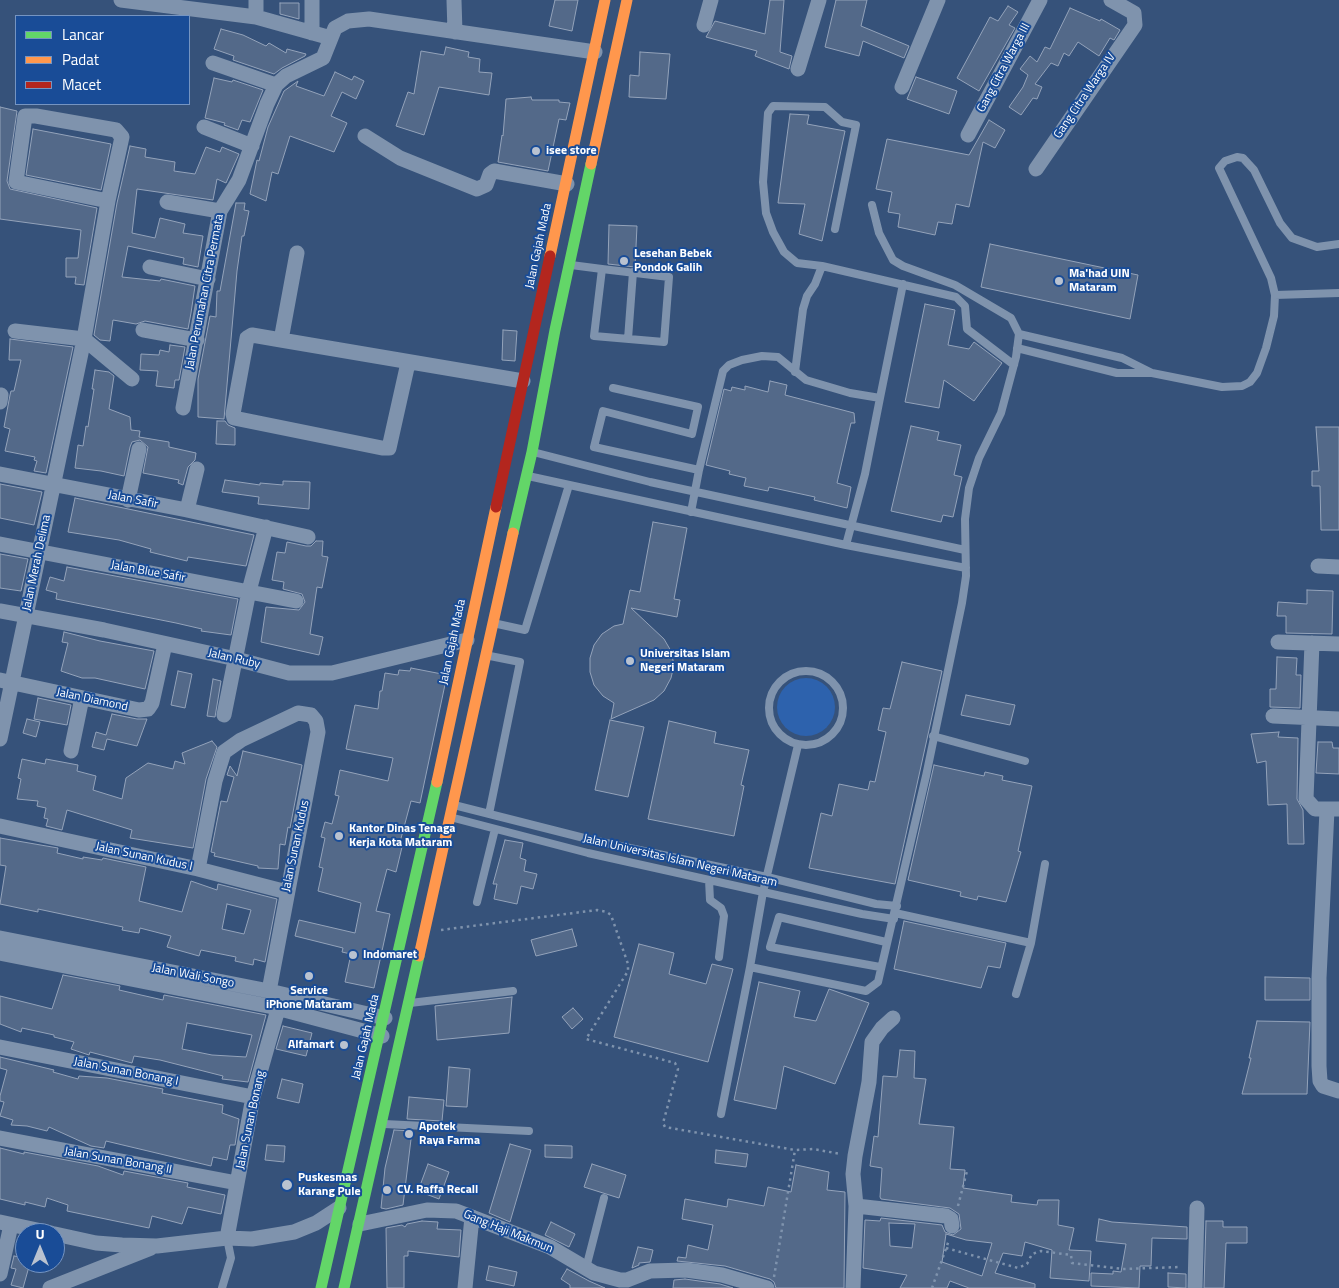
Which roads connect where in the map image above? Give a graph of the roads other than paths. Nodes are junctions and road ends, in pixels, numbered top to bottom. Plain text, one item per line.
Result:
1 (121, 0) edge
2 (256, 0) edge
3 (312, 0) edge
4 (454, 0) edge
5 (605, 0) edge
6 (627, 0) edge
7 (711, 0) edge
8 (819, 0) edge
9 (938, 0) edge
10 (1040, 0) edge
11 (1111, 0) edge
12 (161, 3) edge
13 (256, 18) junction
14 (704, 25) dead end
15 (455, 32) junction
16 (312, 33) junction
17 (332, 38) junction
18 (595, 52) junction
19 (213, 63) dead end
20 (798, 68) dead end
21 (276, 85) junction
22 (902, 87) dead end
23 (204, 127) dead end
24 (968, 135) dead end
25 (365, 136) dead end
26 (252, 146) junction
27 (1036, 169) dead end
28 (566, 184) junction
29 (108, 201) junction
30 (167, 202) dead end
31 (872, 205) dead end
32 (220, 211) junction
33 (835, 229) dead end
34 (1339, 244) edge
35 (297, 253) dead end
36 (569, 265) junction
37 (822, 266) junction
38 (150, 268) dead end
39 (602, 269) junction
40 (633, 272) junction
41 (208, 279) junction
42 (903, 284) junction
43 (1339, 293) edge
44 (1274, 295) junction
45 (536, 326) junction
46 (143, 330) dead end
47 (555, 330) junction
48 (15, 331) dead end
49 (1019, 334) junction
50 (628, 339) junction
51 (84, 340) junction
52 (197, 340) junction
53 (281, 340) junction
54 (1017, 348) junction
55 (408, 363) junction
56 (1014, 365) junction
57 (794, 372) junction
58 (1152, 373) junction
59 (132, 379) dead end
60 (523, 381) junction
61 (613, 388) dead end
62 (880, 398) junction
63 (183, 408) dead end
64 (139, 449) dead end
65 (532, 452) junction
66 (198, 469) dead end
67 (699, 470) junction
68 (0, 474) edge
69 (526, 475) junction
70 (52, 484) junction
71 (569, 485) junction
72 (695, 492) junction
73 (128, 500) junction
74 (187, 510) junction
75 (691, 512) junction
76 (850, 525) junction
77 (266, 527) junction
78 (308, 537) dead end
79 (0, 544) edge
80 (846, 545) junction
81 (965, 550) junction
82 (40, 552) junction
83 (1318, 566) dead end
84 (1339, 567) edge
85 (966, 568) junction
86 (248, 591) junction
87 (296, 601) dead end
88 (0, 611) edge
89 (26, 616) junction
90 (491, 623) junction
91 (467, 640) junction
92 (1278, 642) dead end
93 (1312, 643) junction
94 (165, 644) junction
95 (1339, 644) edge
96 (484, 655) junction
97 (236, 659) junction
98 (6, 682) edge
99 (82, 698) junction
100 (224, 715) dead end
101 (1272, 716) dead end
102 (1308, 717) junction
103 (1339, 719) edge
104 (933, 736) junction
105 (0, 738) edge
106 (798, 745) junction
107 (71, 751) dead end
108 (1025, 761) dead end
109 (452, 804) junction
110 (1333, 809) edge
111 (489, 814) junction
112 (448, 817) junction
113 (0, 826) edge
114 (495, 829) junction
115 (1045, 864) dead end
116 (198, 869) junction
117 (767, 877) junction
118 (709, 880) junction
119 (286, 892) junction
120 (763, 892) junction
121 (477, 902) dead end
122 (895, 913) junction
123 (404, 928) junction
124 (424, 932) junction
125 (0, 938) edge
126 (886, 942) junction
127 (1031, 943) junction
128 (0, 952) edge
129 (719, 957) dead end
130 (750, 967) junction
131 (880, 968) junction
132 (513, 991) dead end
133 (1016, 994) dead end
134 (276, 999) junction
135 (408, 1003) junction
136 (385, 1018) junction
137 (893, 1018) dead end
138 (382, 1036) junction
139 (0, 1047) edge
140 (1339, 1091) edge
141 (253, 1097) junction
142 (721, 1114) dead end
143 (361, 1119) junction
144 (382, 1124) junction
145 (529, 1131) dead end
146 (0, 1138) edge
147 (237, 1183) junction
148 (604, 1198) dead end
149 (856, 1206) junction
150 (339, 1208) junction
151 (1197, 1208) dead end
152 (472, 1216) junction
153 (6, 1223) edge
154 (360, 1224) junction
155 (952, 1226) dead end
156 (65, 1236) edge
157 (227, 1238) junction
158 (157, 1246) junction
159 (590, 1270) junction
160 (0, 1274) edge
161 (770, 1283) edge
162 (50, 1288) edge
163 (222, 1288) edge
164 (321, 1288) edge
165 (344, 1288) edge
166 (466, 1288) edge
167 (594, 1288) edge
168 (854, 1288) edge
169 (1195, 1288) edge

1 - 12 street
2 - 13 street
3 - 16 street
4 - 15 street
5 - 18 main road, Jalan Gajah Mada
6 - 36 main road
7 - 14 street
8 - 20 street
9 - 22 street
10 - 24 street, Gang Citra Warga III
11 - 27 street, Gang Citra Warga IV
12 - 13 street
13 - 16 street
15 - 17 street
15 - 18 street
16 - 17 street
17 - 21 street
18 - 28 main road, Jalan Gajah Mada
19 - 21 street
21 - 26 street, Jalan Perumahan Citra Permata
23 - 26 street
25 - 28 street
26 - 32 street, Jalan Perumahan Citra Permata
28 - 45 main road, Jalan Gajah Mada
29 - 29 street, Jalan Merah Delima
29 - 51 street, Jalan Merah Delima
30 - 32 street
31 - 49 lane
32 - 41 street, Jalan Perumahan Citra Permata
33 - 37 lane
34 - 44 lane
35 - 53 street
36 - 39 lane
36 - 47 main road
37 - 42 lane
37 - 57 lane
38 - 41 street
39 - 40 lane
39 - 50 lane
40 - 50 lane
40 - 50 lane
41 - 52 street, Jalan Perumahan Citra Permata
42 - 56 lane
42 - 62 lane
43 - 44 lane
44 - 58 lane
45 - 47 main road
45 - 60 main road, Jalan Gajah Mada
46 - 52 street
47 - 65 main road
48 - 51 street
49 - 54 lane
49 - 58 lane
51 - 59 street
51 - 70 street, Jalan Merah Delima
52 - 63 street, Jalan Perumahan Citra Permata
53 - 55 street
53 - 55 street
54 - 56 lane
54 - 58 lane
55 - 60 street
56 - 81 lane
57 - 62 lane
57 - 67 lane
60 - 91 main road, Jalan Gajah Mada
61 - 67 lane
62 - 76 lane
64 - 73 street
65 - 69 main road
65 - 72 lane
66 - 74 street
67 - 72 lane
68 - 70 street, Jalan Safir
69 - 71 lane
69 - 90 main road
70 - 73 street, Jalan Safir
70 - 82 street, Jalan Merah Delima
71 - 75 lane
71 - 90 lane
72 - 75 lane
72 - 76 lane
73 - 74 street, Jalan Safir
74 - 77 street, Jalan Safir
75 - 80 lane
76 - 80 lane
76 - 81 lane
77 - 78 street, Jalan Safir
77 - 86 street
79 - 82 street, Jalan Blue Safir
80 - 85 lane
81 - 85 lane
82 - 86 street, Jalan Blue Safir
82 - 89 street, Jalan Merah Delima
83 - 84 street
85 - 104 lane
86 - 87 street, Jalan Blue Safir
86 - 97 street
88 - 89 street, Jalan Ruby
89 - 94 street, Jalan Ruby
89 - 98 street, Jalan Merah Delima
90 - 96 main road
91 - 97 street, Jalan Ruby
91 - 123 main road, Jalan Gajah Mada
92 - 93 street
93 - 95 street
93 - 102 street
94 - 97 street, Jalan Ruby
94 - 99 street, Jalan Diamond
96 - 109 main road
96 - 111 lane
97 - 100 street
98 - 99 street, Jalan Diamond
98 - 105 street, Jalan Merah Delima
99 - 107 street
101 - 102 street
102 - 103 street
102 - 110 street
104 - 108 lane
104 - 122 lane
106 - 106 lane
106 - 117 lane
109 - 111 lane, Jalan Universitas Islam Negeri Mataram
109 - 112 main road
110 - 140 street
111 - 117 lane, Jalan Universitas Islam Negeri Mataram
112 - 114 lane, Jalan Universitas Islam Negeri Mataram
112 - 124 main road
113 - 116 street, Jalan Sunan Kudus I
114 - 118 lane, Jalan Universitas Islam Negeri Mataram
114 - 121 lane
115 - 127 lane
116 - 119 street, Jalan Sunan Kudus I
116 - 119 street, Jalan Sunan Kudus
117 - 120 lane
117 - 122 lane, Jalan Universitas Islam Negeri Mataram
118 - 120 lane, Jalan Universitas Islam Negeri Mataram
118 - 129 lane
119 - 134 street, Jalan Sunan Kudus
120 - 122 lane, Jalan Universitas Islam Negeri Mataram
120 - 130 lane
122 - 126 lane
122 - 127 lane
123 - 124 main road
123 - 136 main road, Jalan Gajah Mada
124 - 135 main road
125 - 134 street, Jalan Wali Songo
126 - 131 lane
126 - 131 lane
127 - 133 lane
128 - 134 street, Jalan Wali Songo
130 - 131 lane
130 - 142 lane
132 - 135 lane
134 - 136 street, Jalan Wali Songo
134 - 138 street, Jalan Wali Songo
134 - 141 street, Jalan Sunan Bonang
135 - 144 main road
136 - 138 main road, Jalan Gajah Mada
137 - 149 street
138 - 143 main road, Jalan Gajah Mada
139 - 141 street, Jalan Sunan Bonang I
141 - 147 street, Jalan Sunan Bonang
143 - 144 main road
143 - 150 main road, Jalan Gajah Mada
144 - 145 lane
144 - 154 main road
146 - 147 street, Jalan Sunan Bonang II
147 - 157 street, Jalan Sunan Bonang
148 - 159 lane
149 - 155 street
149 - 168 street
150 - 157 street
150 - 164 main road, Jalan Gajah Mada
151 - 169 street
152 - 154 street, Gang Haji Makmun
152 - 159 street, Gang Haji Makmun
152 - 166 street
153 - 160 street
154 - 165 main road
156 - 158 street
157 - 158 street
157 - 163 lane
158 - 162 street
159 - 161 street, Gang Haji Makmun
159 - 167 street

